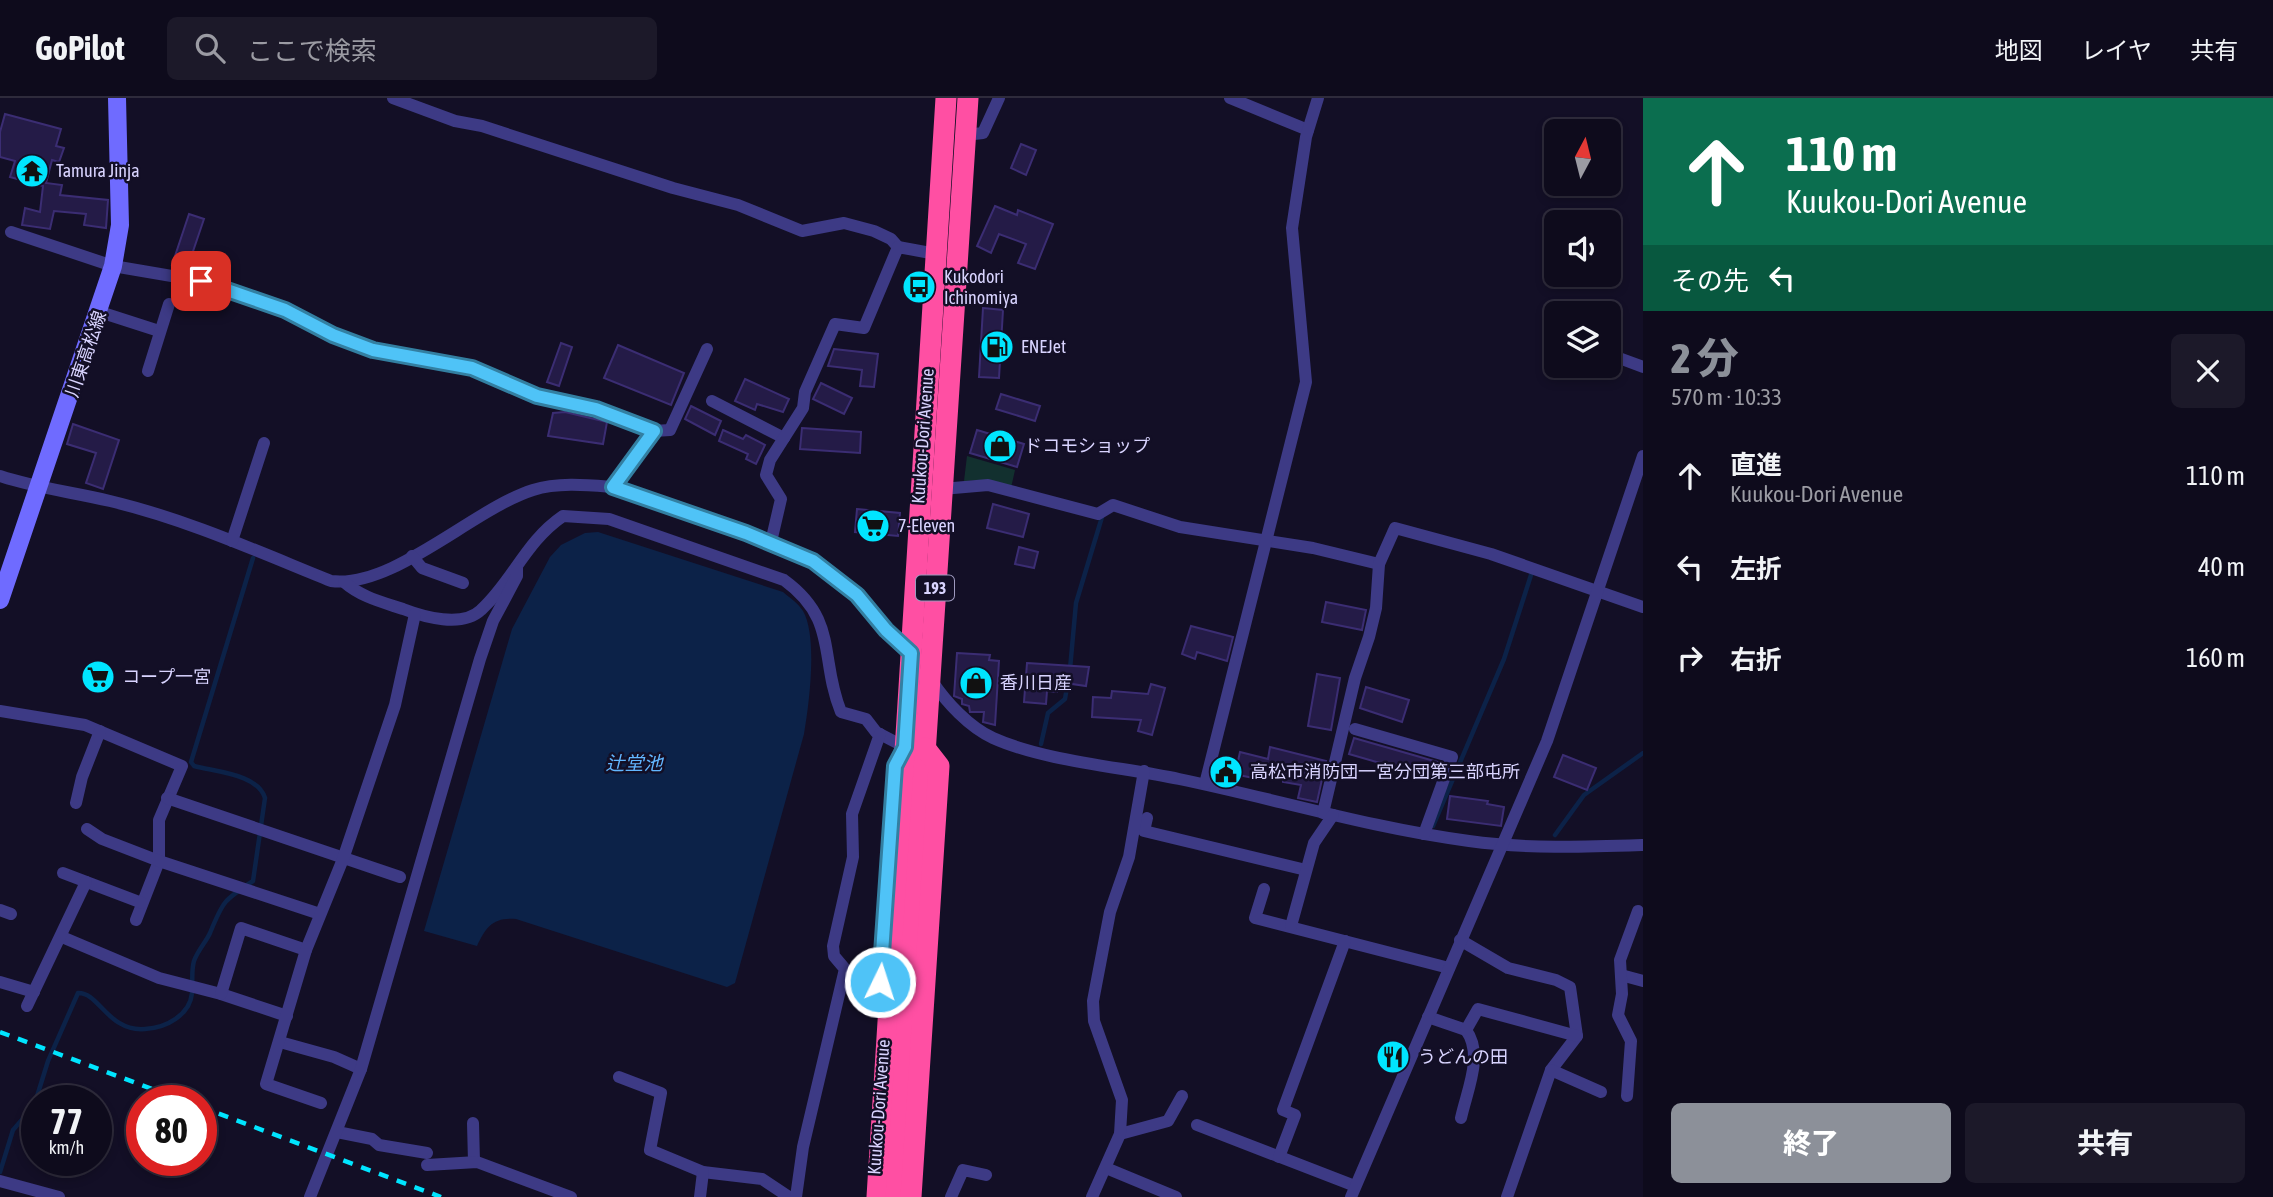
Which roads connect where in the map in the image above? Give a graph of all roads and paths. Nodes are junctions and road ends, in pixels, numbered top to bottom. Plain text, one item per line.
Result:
1 (117, 98) edge
2 (393, 98) edge
3 (946, 98) edge
4 (968, 98) edge
5 (999, 98) edge
6 (1230, 98) edge
7 (1318, 98) edge
8 (1308, 130) junction
9 (965, 135) junction
10 (10, 232) dead end
11 (898, 247) junction
12 (936, 254) junction
13 (113, 266) junction
14 (169, 304) dead end
15 (100, 312) junction
16 (159, 331) junction
17 (707, 349) dead end
18 (1621, 359) edge
19 (1643, 367) edge
20 (148, 371) dead end
21 (712, 401) dead end
22 (654, 431) junction
23 (784, 438) junction
24 (264, 443) dead end
25 (1643, 456) edge
26 (0, 476) edge
27 (613, 487) junction
28 (40, 489) junction
29 (942, 489) junction
30 (232, 541) junction
31 (771, 542) junction
32 (1266, 542) junction
33 (412, 556) junction
34 (517, 564) junction
35 (1379, 564) junction
36 (344, 582) junction
37 (463, 583) dead end
38 (1598, 591) junction
39 (0, 600) edge
40 (1643, 607) edge
41 (415, 614) junction
42 (911, 653) junction
43 (930, 678) junction
44 (0, 711) edge
45 (1355, 729) dead end
46 (100, 730) junction
47 (880, 734) junction
48 (915, 748) junction
49 (1144, 771) junction
50 (1205, 784) junction
51 (167, 798) junction
52 (76, 803) dead end
53 (1328, 814) junction
54 (1147, 818) dead end
55 (86, 829) dead end
56 (1424, 834) junction
57 (1502, 844) junction
58 (1643, 845) edge
59 (343, 859) junction
60 (159, 861) junction
61 (1306, 870) junction
62 (63, 873) dead end
63 (400, 877) dead end
64 (86, 882) junction
65 (1264, 889) dead end
66 (142, 904) junction
67 (1638, 911) dead end
68 (320, 914) junction
69 (136, 920) dead end
70 (1291, 926) junction
71 (62, 937) junction
72 (1460, 940) junction
73 (1345, 941) junction
74 (306, 950) junction
75 (1449, 968) junction
76 (1621, 975) junction
77 (1643, 981) edge
78 (0, 982) edge
79 (34, 992) junction
80 (221, 993) junction
81 (27, 1006) dead end
82 (287, 1016) junction
83 (1428, 1017) junction
84 (1466, 1030) junction
85 (1577, 1036) junction
86 (280, 1042) junction
87 (361, 1069) junction
88 (1551, 1070) junction
89 (894, 1076) junction
90 (619, 1077) dead end
91 (1643, 1086) edge
92 (1601, 1092) dead end
93 (1182, 1096) dead end
94 (321, 1103) dead end
95 (1461, 1118) dead end
96 (473, 1123) dead end
97 (1197, 1125) dead end
98 (337, 1132) junction
99 (1120, 1134) junction
100 (1279, 1157) junction
101 (474, 1162) junction
102 (1106, 1168) junction
103 (703, 1172) junction
104 (986, 1175) dead end
105 (0, 1181) edge
106 (1353, 1192) edge
107 (60, 1197) edge
108 (310, 1197) edge
109 (571, 1197) edge
110 (700, 1197) edge
111 (789, 1197) edge
112 (865, 1197) edge
113 (877, 1197) edge
114 (896, 1197) edge
115 (911, 1197) edge
116 (951, 1197) edge
117 (1092, 1197) edge
118 (1177, 1197) edge
119 (1507, 1197) edge

1 - 13 main road, 川東高松線
2 - 11 street
3 - 12 highway, Kuukou-Dori Avenue / 193
4 - 9 highway, Kuukou-Dori Avenue / 193
5 - 9 street
6 - 8 street
7 - 8 street
8 - 32 street
9 - 29 highway, Kuukou-Dori Avenue / 193
10 - 13 street
11 - 12 street
11 - 23 street
12 - 42 highway, Kuukou-Dori Avenue / 193
13 - 15 main road, 川東高松線
13 - 22 street
14 - 16 street
15 - 16 street
15 - 28 main road, 川東高松線
16 - 20 street
17 - 22 street
18 - 19 street
21 - 23 street
22 - 27 street
23 - 31 street
24 - 30 street
25 - 38 street
26 - 28 street
27 - 31 street
27 - 33 street
28 - 30 street
28 - 39 main road, 川東高松線
29 - 32 street
29 - 43 highway, Kuukou-Dori Avenue / 193
30 - 36 street
31 - 42 street
32 - 35 street
32 - 50 street
33 - 36 street
33 - 37 street
34 - 41 street
34 - 47 street
34 - 87 street
35 - 38 street
35 - 53 street
36 - 41 street
38 - 40 street
38 - 57 street
41 - 59 street
42 - 43 street
42 - 48 highway, Kuukou-Dori Avenue / 193
43 - 48 highway, Kuukou-Dori Avenue / 193
43 - 49 street
44 - 46 street
45 - 56 street
46 - 51 street
46 - 52 street
47 - 48 street
47 - 111 street
48 - 89 highway, Kuukou-Dori Avenue / 193
48 - 112 highway
48 - 115 highway
49 - 50 street
49 - 99 street
50 - 53 street
51 - 59 street
51 - 60 street
53 - 56 street
53 - 61 street
54 - 61 street
55 - 60 street
56 - 57 street
57 - 58 street
57 - 72 street
59 - 63 street
59 - 68 street
60 - 66 street
60 - 68 street
61 - 70 street
62 - 64 street
64 - 66 street
64 - 71 street
65 - 70 street
66 - 69 street
67 - 76 street
68 - 74 street
70 - 73 street
71 - 79 street
71 - 80 street
72 - 75 street
72 - 85 street
73 - 75 street
73 - 100 street
74 - 80 street
74 - 82 street
75 - 83 street
76 - 77 street
76 - 91 street
78 - 79 street
79 - 81 street
80 - 82 street
82 - 86 street
83 - 84 street
83 - 106 street
84 - 85 street
84 - 95 street
85 - 88 street
86 - 87 street
86 - 94 street
87 - 98 street
88 - 92 street
88 - 119 street
89 - 113 highway, Kuukou-Dori Avenue / 193
89 - 114 highway, Kuukou-Dori Avenue / 193
90 - 103 street
93 - 99 street
96 - 101 street
97 - 100 street
98 - 101 street
98 - 108 street
99 - 102 street
100 - 106 street
101 - 109 street
102 - 117 street
102 - 118 street
103 - 110 street
103 - 111 street
104 - 116 street
105 - 107 street

